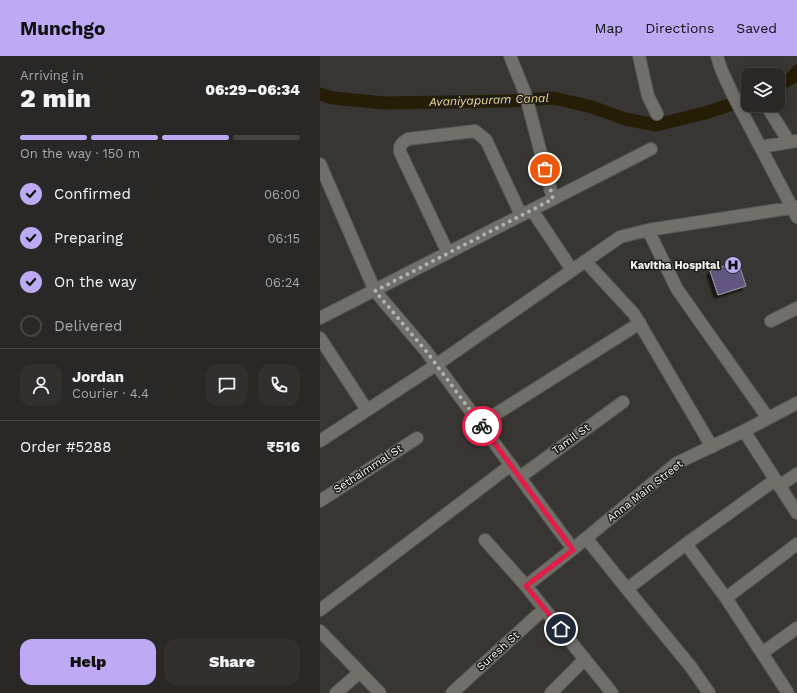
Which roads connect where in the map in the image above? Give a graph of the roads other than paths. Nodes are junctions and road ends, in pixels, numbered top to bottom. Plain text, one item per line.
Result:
1 (510, 56) edge
2 (639, 56) edge
3 (717, 56) edge
4 (771, 112) edge
5 (658, 114) dead end
6 (793, 141) edge
7 (761, 147) junction
8 (650, 149) dead end
9 (320, 164) edge
10 (325, 191) edge
11 (553, 199) junction
12 (795, 211) edge
13 (526, 212) junction
14 (648, 230) junction
15 (448, 253) junction
16 (585, 261) junction
17 (572, 270) junction
18 (375, 291) junction
19 (797, 308) edge
20 (320, 318) edge
21 (771, 321) dead end
22 (640, 323) junction
23 (320, 338) edge
24 (436, 365) junction
25 (623, 402) dead end
26 (797, 403) edge
27 (367, 410) junction
28 (768, 418) junction
29 (480, 424) junction
30 (744, 431) junction
31 (417, 438) dead end
32 (320, 441) edge
33 (712, 447) junction
34 (510, 465) junction
35 (797, 474) edge
36 (520, 477) junction
37 (777, 483) junction
38 (320, 501) edge
39 (797, 513) edge
40 (586, 538) junction
41 (485, 540) dead end
42 (686, 544) junction
43 (797, 544) edge
44 (573, 550) junction
45 (526, 586) junction
46 (627, 589) junction
47 (726, 598) junction
48 (544, 609) junction
49 (320, 610) edge
50 (797, 628) edge
51 (320, 631) edge
52 (762, 653) junction
53 (585, 659) junction
54 (360, 672) junction
55 (608, 692) edge
56 (336, 693) edge
57 (380, 693) edge
58 (452, 693) edge
59 (551, 693) edge
60 (709, 693) edge
61 (788, 693) edge

1 - 11 street
2 - 5 street
3 - 7 street
4 - 6 street
6 - 7 street
7 - 12 street
8 - 11 street
9 - 10 street
10 - 18 street
11 - 13 street
12 - 14 street
13 - 15 street
13 - 15 street
13 - 17 street
14 - 16 street
14 - 28 street
15 - 18 street
16 - 17 street
16 - 22 street
17 - 24 street
18 - 20 street
18 - 24 street
19 - 21 street
22 - 29 street
22 - 33 street
23 - 27 street
24 - 27 street
24 - 29 street
25 - 36 street, Tamil St
26 - 28 street, Anna Main Street
27 - 32 street
28 - 30 street, Anna Main Street
29 - 34 street
30 - 33 street, Anna Main Street
30 - 37 street
31 - 38 street, Sethaimmal St
33 - 40 street, Anna Main Street
34 - 36 street
34 - 49 street
35 - 37 street
36 - 44 street
37 - 39 street
37 - 42 street
40 - 44 street, Anna Main Street
40 - 46 street
41 - 45 street
42 - 46 street
42 - 47 street
43 - 47 street
44 - 45 street, Anna Main Street
45 - 48 street
46 - 60 street
47 - 52 street
48 - 53 street
48 - 58 street, Suresh St
50 - 52 street
51 - 54 street
52 - 61 street
53 - 55 street
53 - 59 street
54 - 56 street
54 - 57 street

